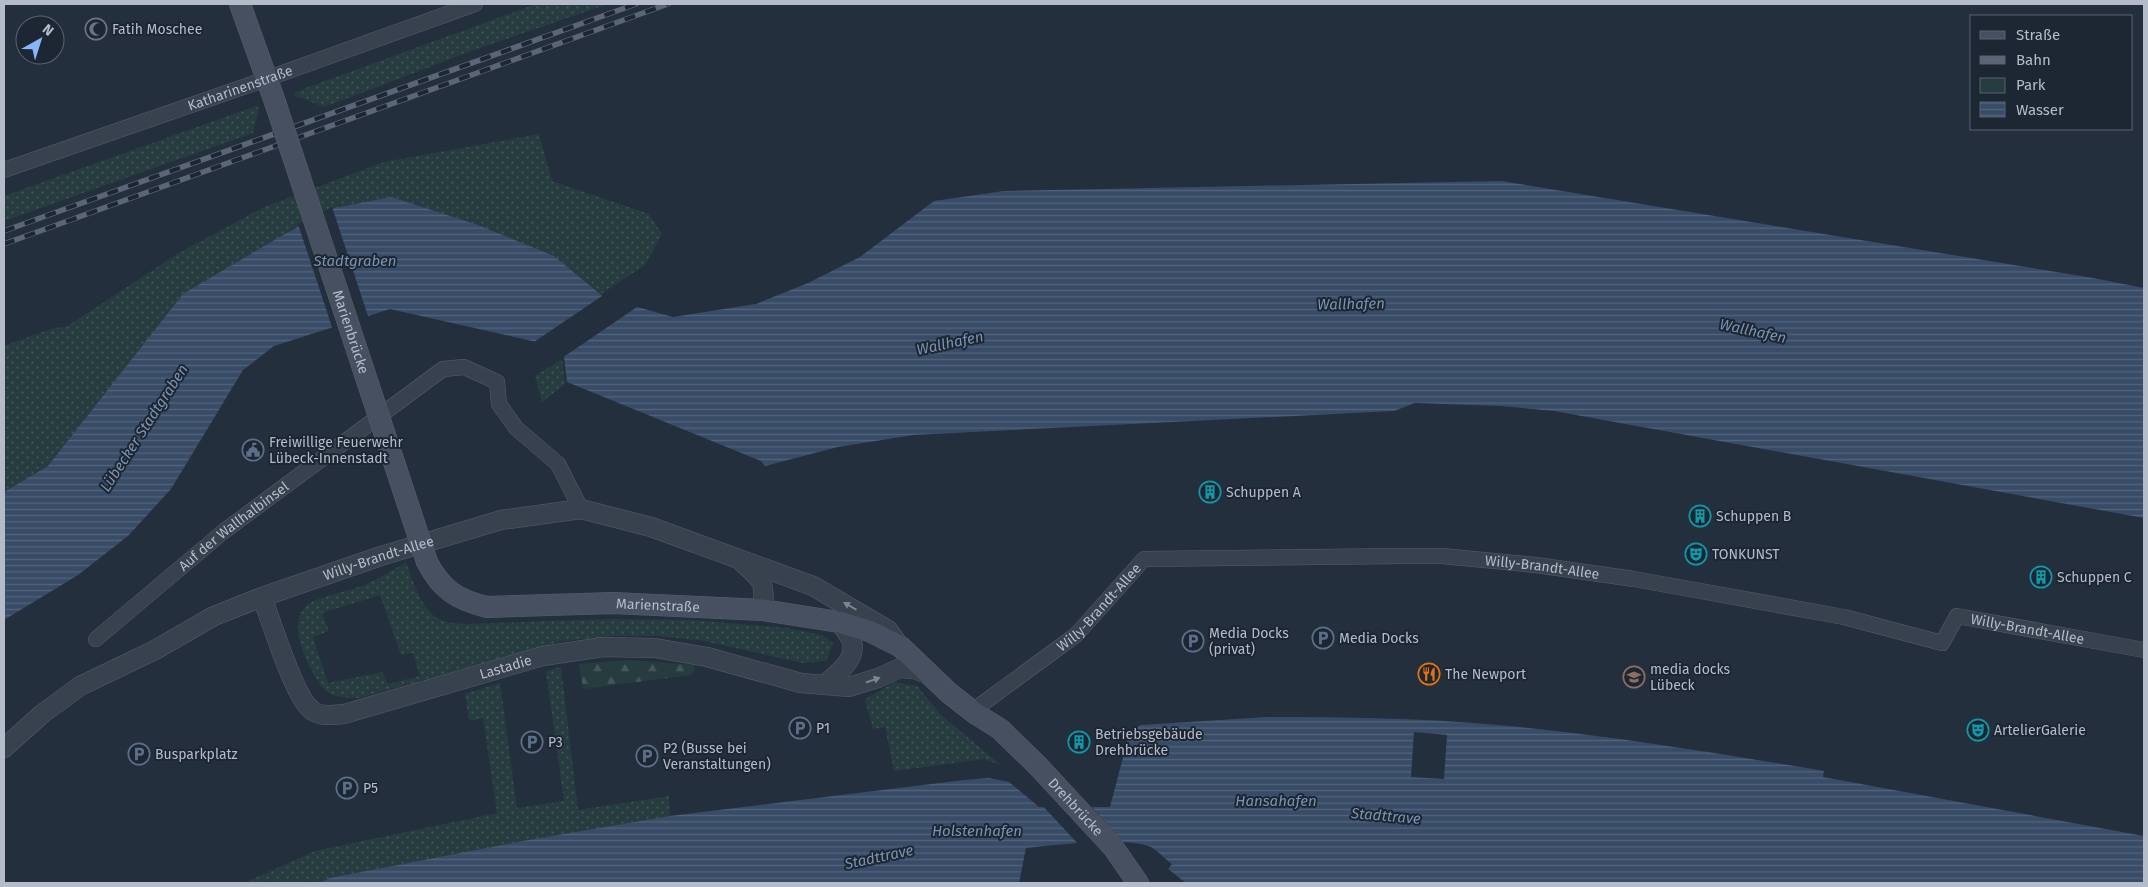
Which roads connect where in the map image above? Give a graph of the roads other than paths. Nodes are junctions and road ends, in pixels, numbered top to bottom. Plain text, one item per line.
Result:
1 (240, 4) edge
2 (475, 4) edge
3 (266, 79) junction
4 (4, 170) edge
5 (580, 509) junction
6 (737, 558) junction
7 (427, 562) joint
8 (262, 597) junction
9 (763, 610) junction
10 (839, 622) junction
11 (96, 639) dead end
12 (901, 647) junction
13 (2144, 650) edge
14 (930, 675) junction
15 (825, 685) junction
16 (976, 714) junction
17 (4, 748) edge
18 (1031, 768) joint
19 (1136, 883) edge

1 - 3 main road
2 - 3 street, Katharinenstraße
3 - 4 street, Katharinenstraße
3 - 7 main road, Marienbrücke, bridge
5 - 6 street, Willy-Brandt-Allee
5 - 8 street, Willy-Brandt-Allee
5 - 11 street, Auf der Wallhalbinsel
6 - 9 street, Willy-Brandt-Allee
12 -> 6 street, Willy-Brandt-Allee
7 - 9 main road, Marienstraße
8 - 15 street, Lastadie
8 - 17 street, Willy-Brandt-Allee
9 - 10 main road, Marienstraße
10 - 12 main road, Marienstraße
10 - 15 street
12 - 14 main road, Willy-Brandt-Allee
13 - 16 street, Willy-Brandt-Allee
15 -> 14 street, Lastadie
14 - 16 main road, Willy-Brandt-Allee
16 - 18 main road, Willy-Brandt-Allee
18 - 19 main road, Drehbrücke

